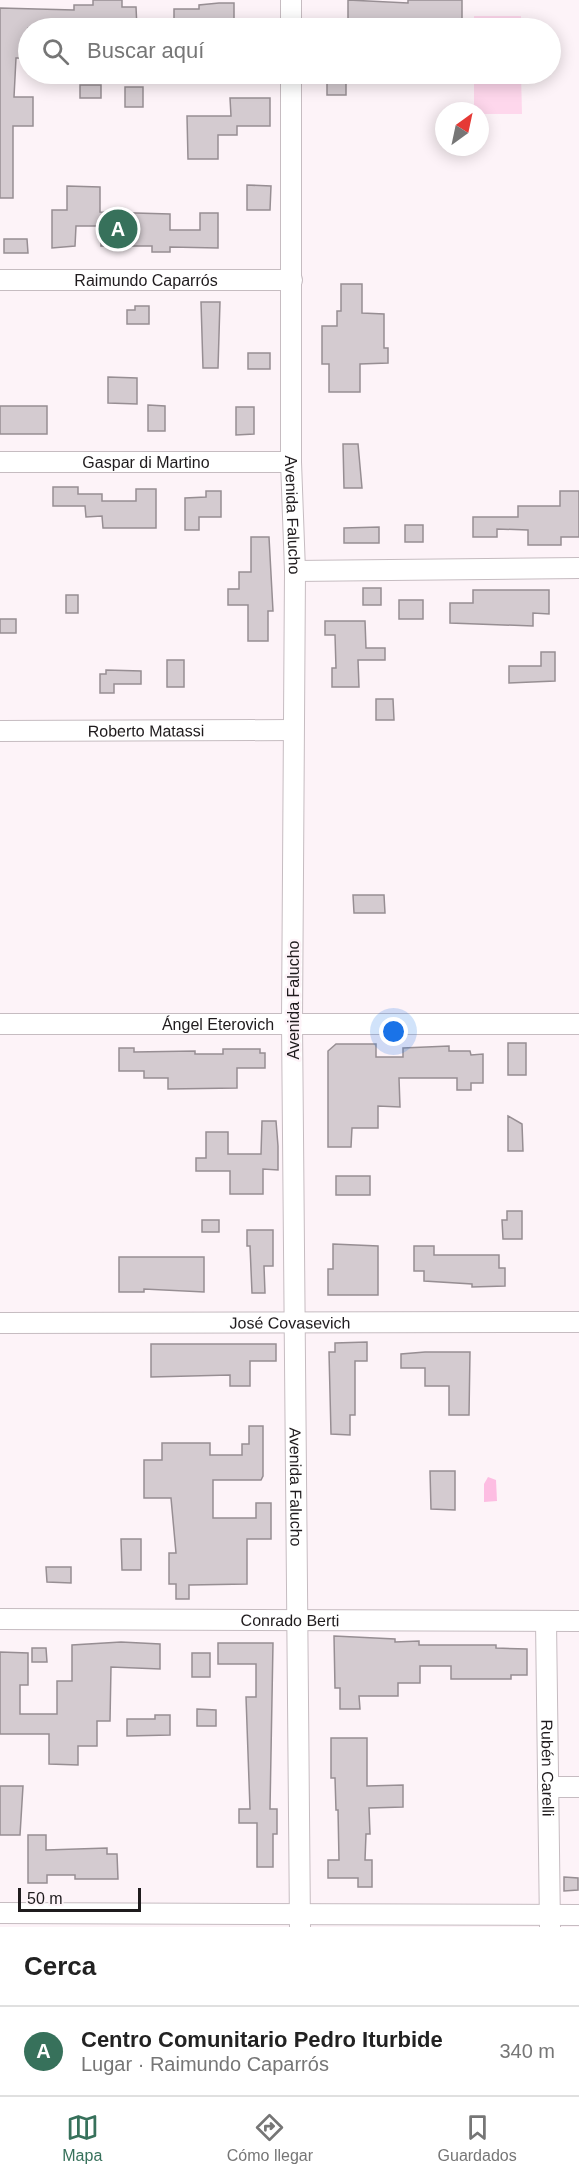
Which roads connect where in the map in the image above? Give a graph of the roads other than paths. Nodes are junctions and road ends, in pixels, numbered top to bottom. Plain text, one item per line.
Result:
1 (291, 0) edge
2 (291, 18) edge
3 (291, 84) edge
4 (0, 280) edge
5 (292, 280) junction
6 (0, 462) edge
7 (291, 462) junction
8 (579, 568) edge
9 (295, 571) junction
10 (292, 730) junction
11 (0, 731) edge
12 (292, 1022) junction
13 (0, 1024) edge
14 (579, 1024) edge
15 (579, 1322) edge
16 (0, 1323) edge
17 (294, 1323) junction
18 (0, 1619) edge
19 (297, 1620) junction
20 (546, 1621) junction
21 (579, 1621) edge
22 (548, 1787) junction
23 (579, 1787) edge
24 (0, 1913) edge
25 (579, 1915) edge
26 (301, 1920) edge
27 (550, 1921) edge

1 - 2 street
3 - 5 street, Avenida Falucho
4 - 5 street, Raimundo Caparrós
5 - 7 street, Avenida Falucho
6 - 7 street, Gaspar di Martino
7 - 9 street, Avenida Falucho
8 - 9 street
9 - 10 street, Avenida Falucho
10 - 11 street, Roberto Matassi
10 - 12 street, Avenida Falucho
12 - 13 street, Ángel Eterovich
12 - 14 street, Ángel Eterovich
12 - 17 street, Avenida Falucho
15 - 17 street, José Covasevich
16 - 17 street, José Covasevich
17 - 19 street, Avenida Falucho
18 - 19 street, Conrado Berti
19 - 20 street, Conrado Berti
19 - 26 street, Avenida Falucho
20 - 21 street, Conrado Berti
20 - 22 street, Rubén Carelli
22 - 23 street
22 - 27 street, Rubén Carelli
24 - 26 street
25 - 27 street
26 - 27 street

